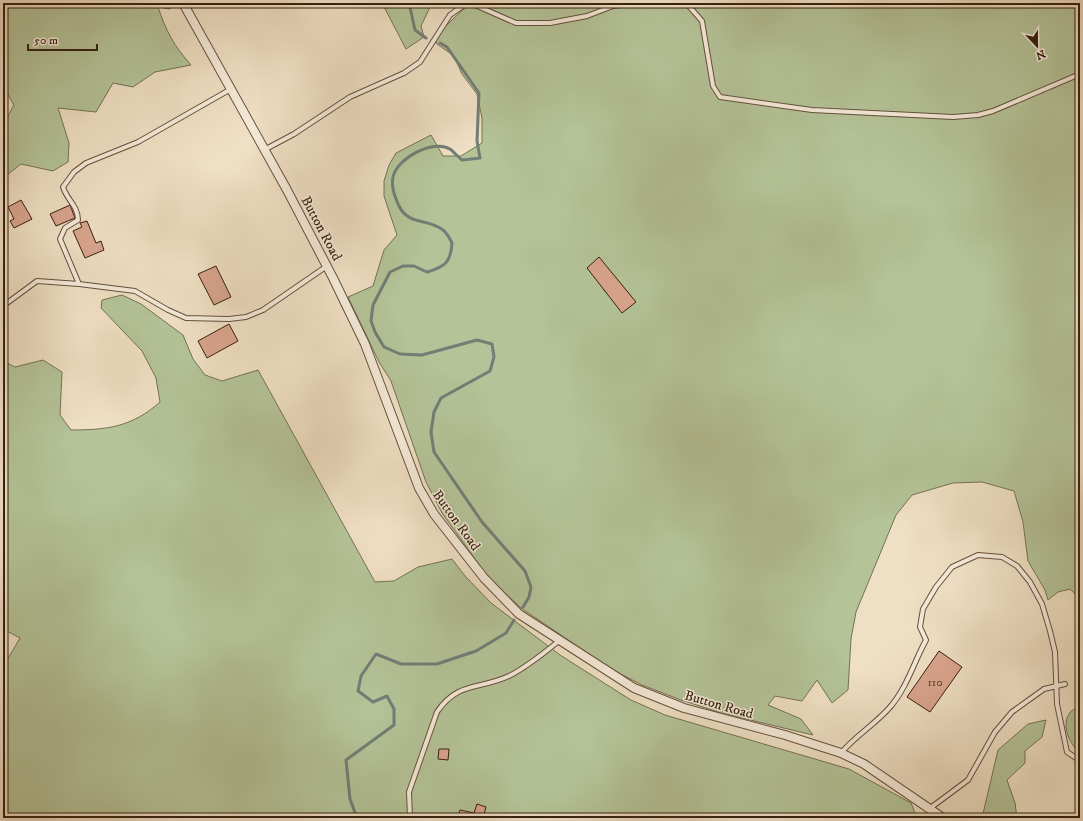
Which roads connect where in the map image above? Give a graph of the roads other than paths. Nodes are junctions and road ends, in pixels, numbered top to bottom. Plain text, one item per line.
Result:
1 (182, 3) edge
2 (632, 3) edge
3 (673, 3) edge
4 (1080, 74) edge
5 (231, 89) junction
6 (264, 150) junction
7 (327, 266) junction
8 (80, 284) junction
9 (3, 306) edge
10 (560, 640) junction
11 (1065, 684) dead end
12 (1055, 686) junction
13 (841, 752) junction
14 (1080, 757) edge
15 (928, 809) junction
16 (410, 818) edge
17 (943, 818) edge

1 - 5 street, Button Road
2 - 6 lane
3 - 4 lane
5 - 6 street, Button Road
5 - 8 lane
6 - 7 street, Button Road
7 - 8 lane
7 - 10 street, Button Road
8 - 9 lane
10 - 13 street, Button Road
10 - 16 lane
11 - 12 lane
12 - 13 lane
12 - 14 lane
12 - 15 lane
13 - 15 street, Button Road
15 - 17 street, Button Road

